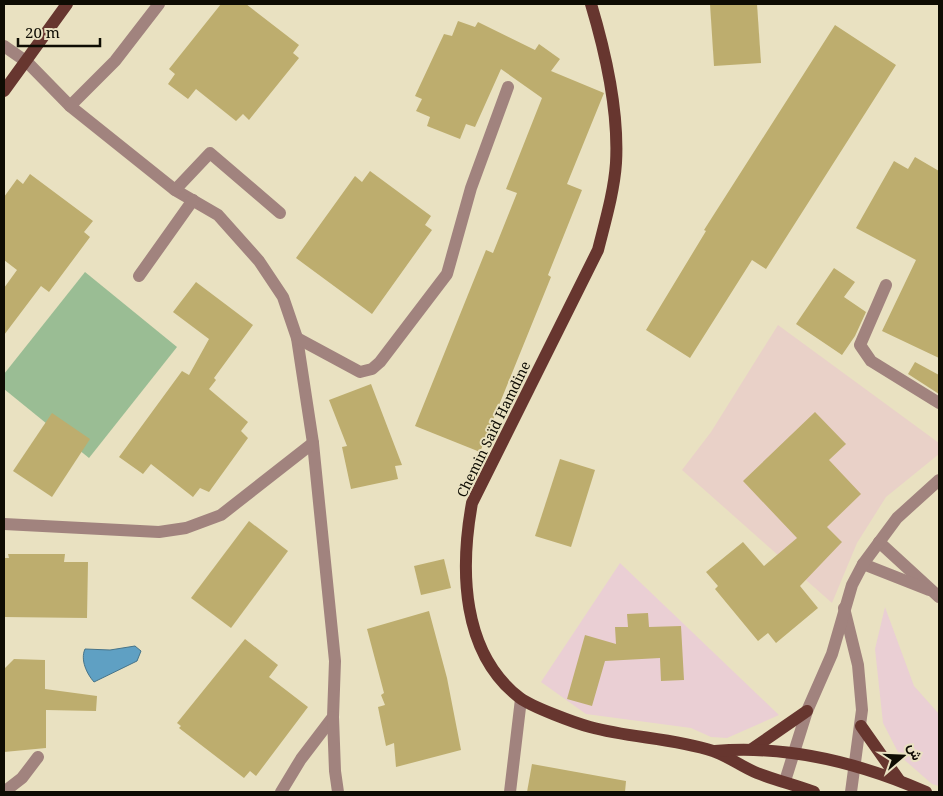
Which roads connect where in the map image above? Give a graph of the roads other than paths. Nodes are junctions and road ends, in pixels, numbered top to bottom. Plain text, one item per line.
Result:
1 (66, 4) edge
2 (159, 4) edge
3 (591, 4) edge
4 (4, 46) edge
5 (27, 62) junction
6 (508, 86) dead end
7 (4, 91) edge
8 (70, 106) junction
9 (175, 190) junction
10 (193, 200) junction
11 (280, 213) dead end
12 (139, 276) dead end
13 (886, 285) dead end
14 (297, 338) junction
15 (939, 403) edge
16 (313, 443) junction
17 (939, 480) edge
18 (4, 524) edge
19 (879, 542) junction
20 (863, 564) junction
21 (935, 594) edge
22 (844, 608) junction
23 (521, 699) junction
24 (806, 711) junction
25 (333, 717) junction
26 (861, 726) junction
27 (752, 749) junction
28 (714, 751) junction
29 (792, 752) junction
30 (38, 757) dead end
31 (853, 767) junction
32 (899, 780) junction
33 (785, 781) junction
34 (4, 792) edge
35 (281, 792) edge
36 (338, 792) edge
37 (510, 792) edge
38 (814, 792) edge
39 (851, 792) edge
40 (926, 792) edge

1 - 5 main road
2 - 8 street
3 - 23 main road, Chemin Saïd Hamdine
4 - 5 street
5 - 7 main road
5 - 8 street
6 - 14 street
8 - 9 street
9 - 10 street
9 - 11 street
10 - 12 street
10 - 14 street
13 - 15 street
14 - 16 street
16 - 18 street
16 - 25 street
17 - 19 street
19 - 20 street
19 - 21 street
20 - 21 street
20 - 22 street
22 - 24 street
22 - 26 street
23 - 28 main road, Chemin Saïd Hamdine
23 - 37 street
24 - 27 main road
24 - 29 street
25 - 35 street
25 - 36 street
26 - 31 street
26 - 32 main road
27 - 28 main road
27 - 29 main road
28 - 33 main road
29 - 31 main road
29 - 33 street
30 - 34 street
31 - 32 main road
31 - 39 street
32 - 40 main road
33 - 38 main road

